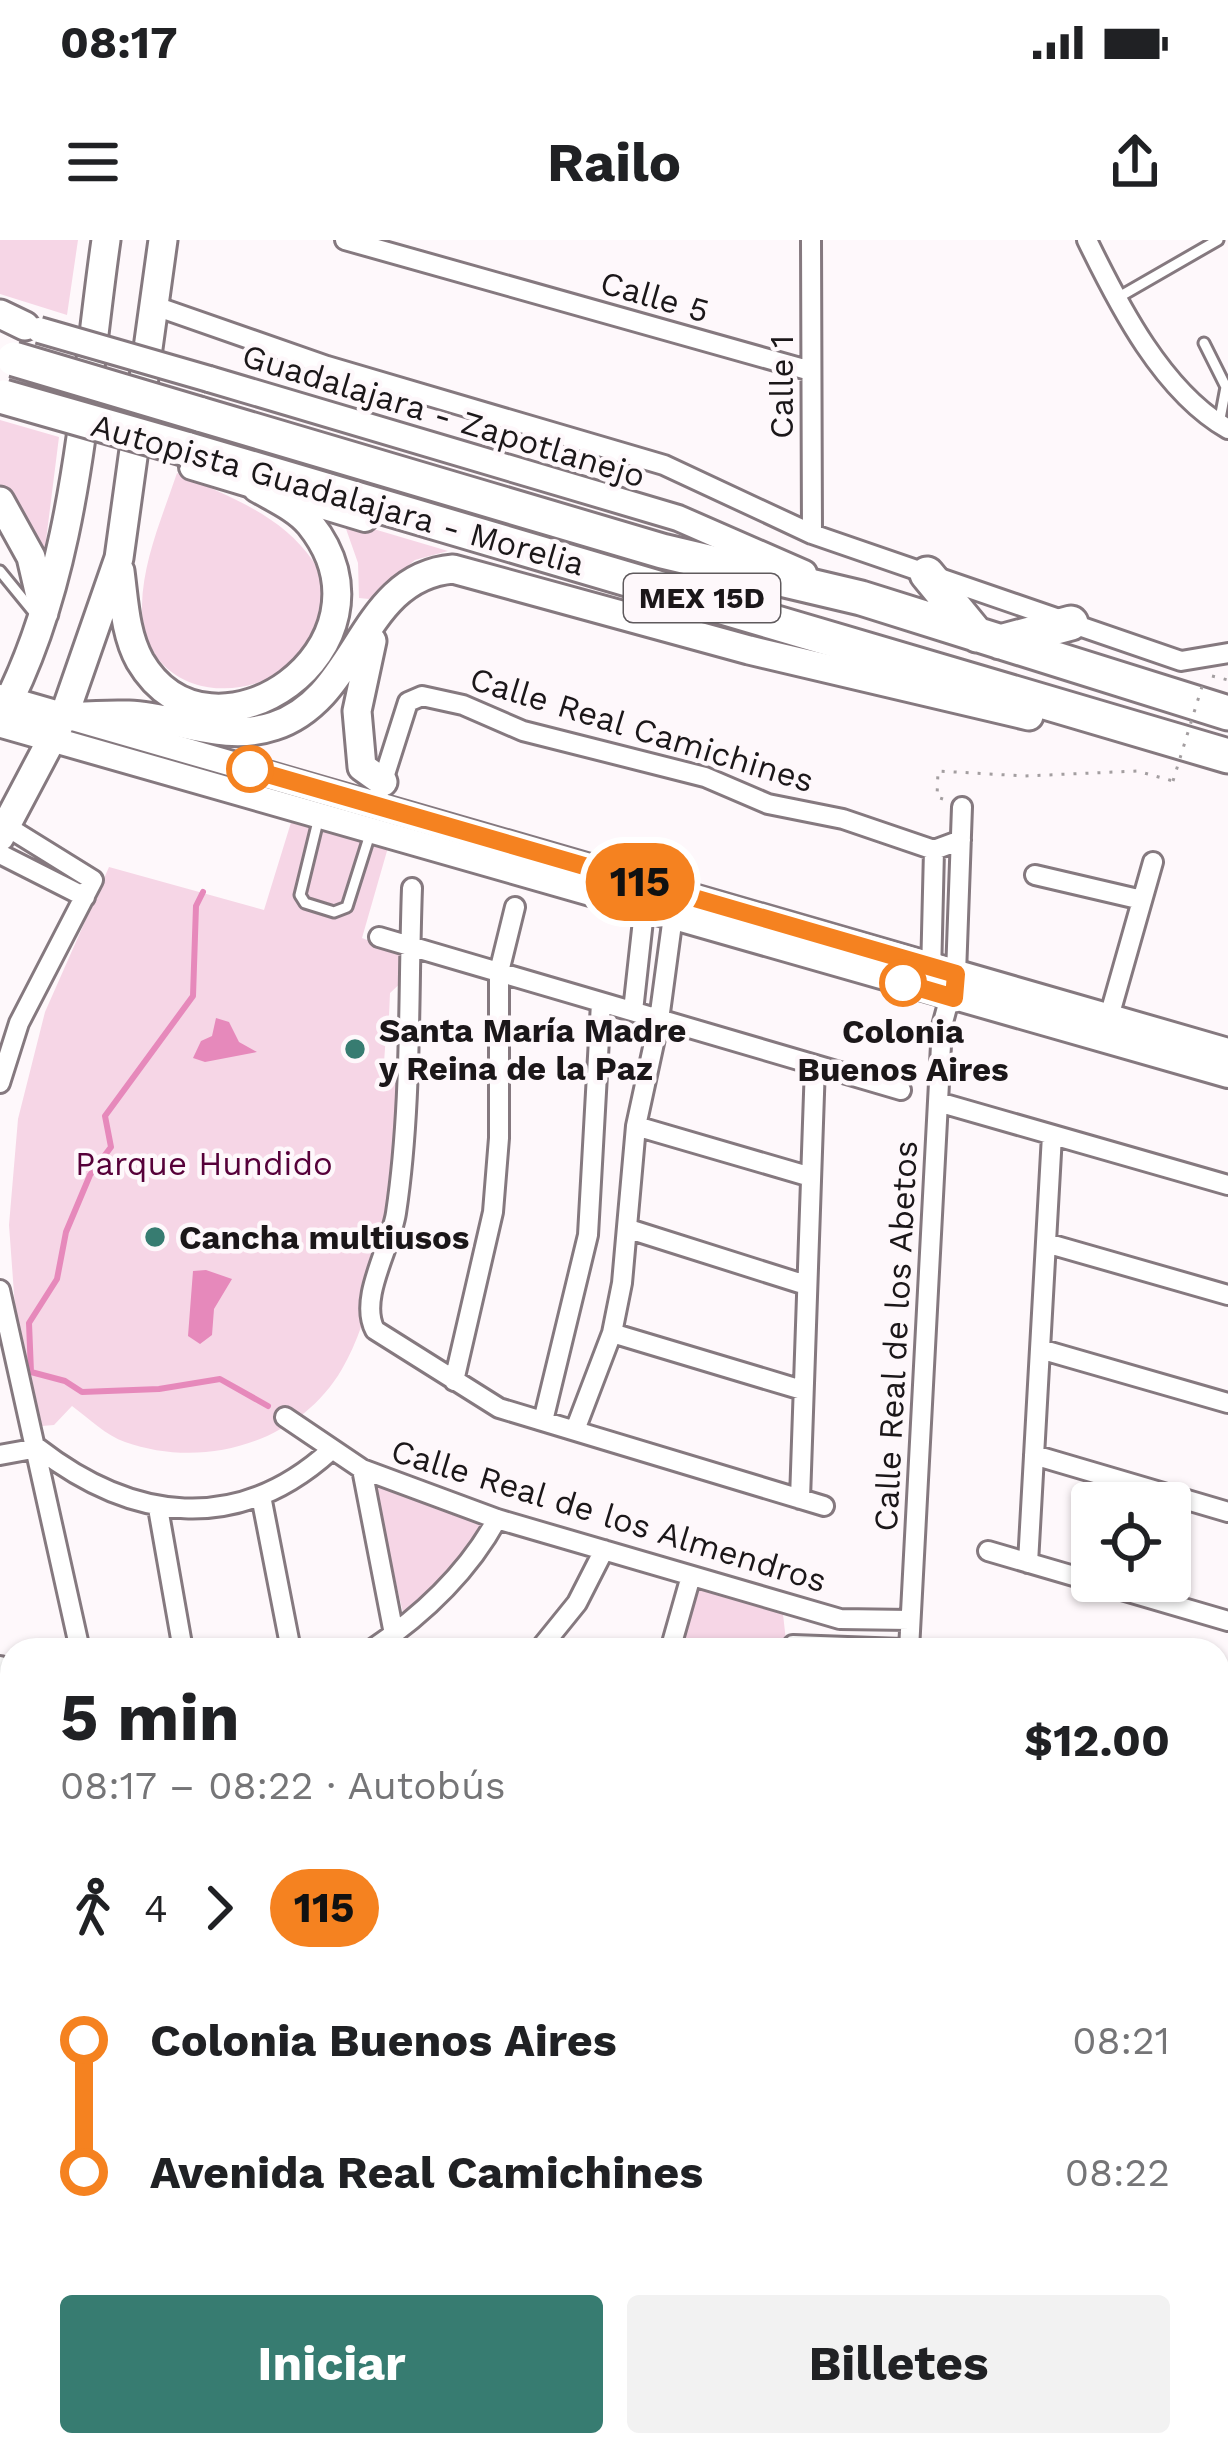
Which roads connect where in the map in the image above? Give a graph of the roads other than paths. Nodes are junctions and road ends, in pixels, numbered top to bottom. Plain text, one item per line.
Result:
1 (106, 240) edge
2 (163, 240) edge
3 (345, 240) edge
4 (811, 240) edge
5 (1087, 240) edge
6 (1218, 240) edge
7 (1119, 297) junction
8 (154, 306) junction
9 (16, 322) edge
10 (1204, 344) dead end
11 (7, 357) edge
12 (811, 371) junction
13 (1, 401) edge
14 (1224, 427) edge
15 (176, 454) junction
16 (256, 488) junction
17 (0, 501) edge
18 (812, 534) junction
19 (119, 558) junction
20 (0, 571) edge
21 (927, 574) junction
22 (861, 598) junction
23 (378, 613) junction
24 (44, 620) junction
25 (1071, 623) junction
26 (988, 638) junction
27 (1228, 653) edge
28 (2, 713) edge
29 (1228, 713) edge
30 (1029, 716) junction
31 (59, 728) junction
32 (1222, 754) edge
33 (379, 793) junction
34 (962, 807) road end
35 (320, 817) junction
36 (371, 831) junction
37 (2, 839) edge
38 (961, 840) junction
39 (934, 850) junction
40 (1153, 862) dead end
41 (1035, 875) dead end
42 (412, 888) dead end
43 (646, 896) junction
44 (85, 897) junction
45 (1142, 900) junction
46 (515, 907) dead end
47 (673, 916) junction
48 (379, 937) dead end
49 (410, 946) junction
50 (499, 972) junction
51 (943, 982) junction
52 (601, 1003) junction
53 (633, 1011) junction
54 (1109, 1017) junction
55 (659, 1020) junction
56 (1228, 1051) edge
57 (815, 1066) junction
58 (1228, 1075) edge
59 (0, 1083) edge
60 (901, 1090) dead end
61 (938, 1102) junction
62 (636, 1126) junction
63 (1052, 1135) junction
64 (811, 1177) junction
65 (1228, 1185) edge
66 (628, 1229) junction
67 (1046, 1243) junction
68 (806, 1285) junction
69 (1228, 1295) edge
70 (2, 1300) edge
71 (612, 1333) junction
72 (1040, 1349) junction
73 (454, 1381) junction
74 (802, 1390) junction
75 (1228, 1403) edge
76 (285, 1417) dead end
77 (543, 1421) junction
78 (575, 1430) junction
79 (38, 1448) junction
80 (330, 1450) junction
81 (0, 1455) edge
82 (1034, 1455) junction
83 (362, 1469) junction
84 (261, 1496) junction
85 (800, 1499) junction
86 (824, 1507) dead end
87 (158, 1508) junction
88 (1228, 1512) edge
89 (497, 1519) junction
90 (604, 1550) junction
91 (988, 1551) dead end
92 (1028, 1563) junction
93 (691, 1576) junction
94 (794, 1606) junction
95 (910, 1620) junction
96 (1228, 1621) edge
97 (394, 1634) junction
98 (78, 1638) edge
99 (181, 1638) edge
100 (289, 1638) edge
101 (388, 1638) edge
102 (548, 1638) edge
103 (673, 1638) edge
104 (793, 1638) edge
105 (914, 1638) edge

1 - 24 main road
2 - 8 main road
3 - 12 street, Calle 5
4 - 12 street, Calle 1
5 - 7 street
6 - 7 lane
7 - 14 street
8 - 18 street
8 - 19 main road
9 - 22 street, Guadalajara - Zapotlanejo, bridge
10 - 14 lane
11 - 22 highway, Autopista Guadalajara - Morelia / MEX 15D, bridge
12 - 18 street, Calle 1
13 - 15 highway, Autopista Guadalajara - Morelia / MEX 15D, bridge
13 - 15 street
15 - 16 street
15 - 32 highway, Autopista Guadalajara - Morelia / MEX 15D
16 - 19 main road
16 - 30 street
17 - 24 main road
18 - 21 street
19 - 31 main road
20 - 24 lane
21 - 25 street
21 - 26 highway
22 - 26 highway, Autopista Guadalajara - Morelia / MEX 15D
23 - 30 main road
23 - 31 main road
23 - 33 main road
24 - 28 main road
25 - 26 highway
25 - 27 street
26 - 29 highway, Autopista Guadalajara - Morelia / MEX 15D
28 - 31 main road
30 - 32 highway
31 - 33 street
31 - 35 street
31 - 37 main road
33 - 39 street, Calle Real Camichines
33 - 43 street
34 - 38 street, Calle Real de los Abetos
35 - 36 street
35 - 36 lane
36 - 43 street
37 - 44 street
37 - 44 street
38 - 39 street
38 - 51 street, Calle Real de los Abetos
39 - 51 street, Calle Real de los Abetos
40 - 45 street
41 - 45 street
42 - 49 street
43 - 47 street
43 - 51 street
43 - 53 street
44 - 59 street
45 - 54 street
46 - 50 street
47 - 51 street
47 - 55 street
48 - 49 street
49 - 50 street
49 - 73 street
50 - 52 street
50 - 73 street
51 - 54 street
51 - 58 street
51 - 61 street, Calle Real de los Abetos
52 - 53 street
52 - 77 street
53 - 55 street
54 - 56 street
55 - 57 street
55 - 62 street
57 - 60 street
57 - 64 street
61 - 63 street
61 - 95 street, Calle Real de los Abetos
62 - 64 street
62 - 66 street
63 - 65 street
63 - 67 street
64 - 68 street
66 - 68 street
66 - 71 street
67 - 69 street
67 - 72 street
68 - 74 street
70 - 79 street
71 - 74 street
71 - 78 street
72 - 75 street
72 - 82 street
73 - 77 street
74 - 85 street
76 - 80 street, Calle Real de los Almendros
77 - 78 street
78 - 85 street
79 - 81 street
79 - 87 street
79 - 98 street
80 - 83 street, Calle Real de los Almendros
80 - 84 street
82 - 88 street
82 - 92 street
83 - 89 street, Calle Real de los Almendros
83 - 97 street
84 - 87 street
84 - 100 street
85 - 86 street
87 - 99 street
89 - 90 street, Calle Real de los Almendros
89 - 97 street
90 - 93 street, Calle Real de los Almendros
90 - 102 street
91 - 92 street
92 - 96 street
93 - 94 street, Calle Real de los Almendros
93 - 103 street
94 - 95 street, Calle Real de los Almendros
94 - 104 street
95 - 105 street, Calle Real de los Abetos
97 - 101 street

